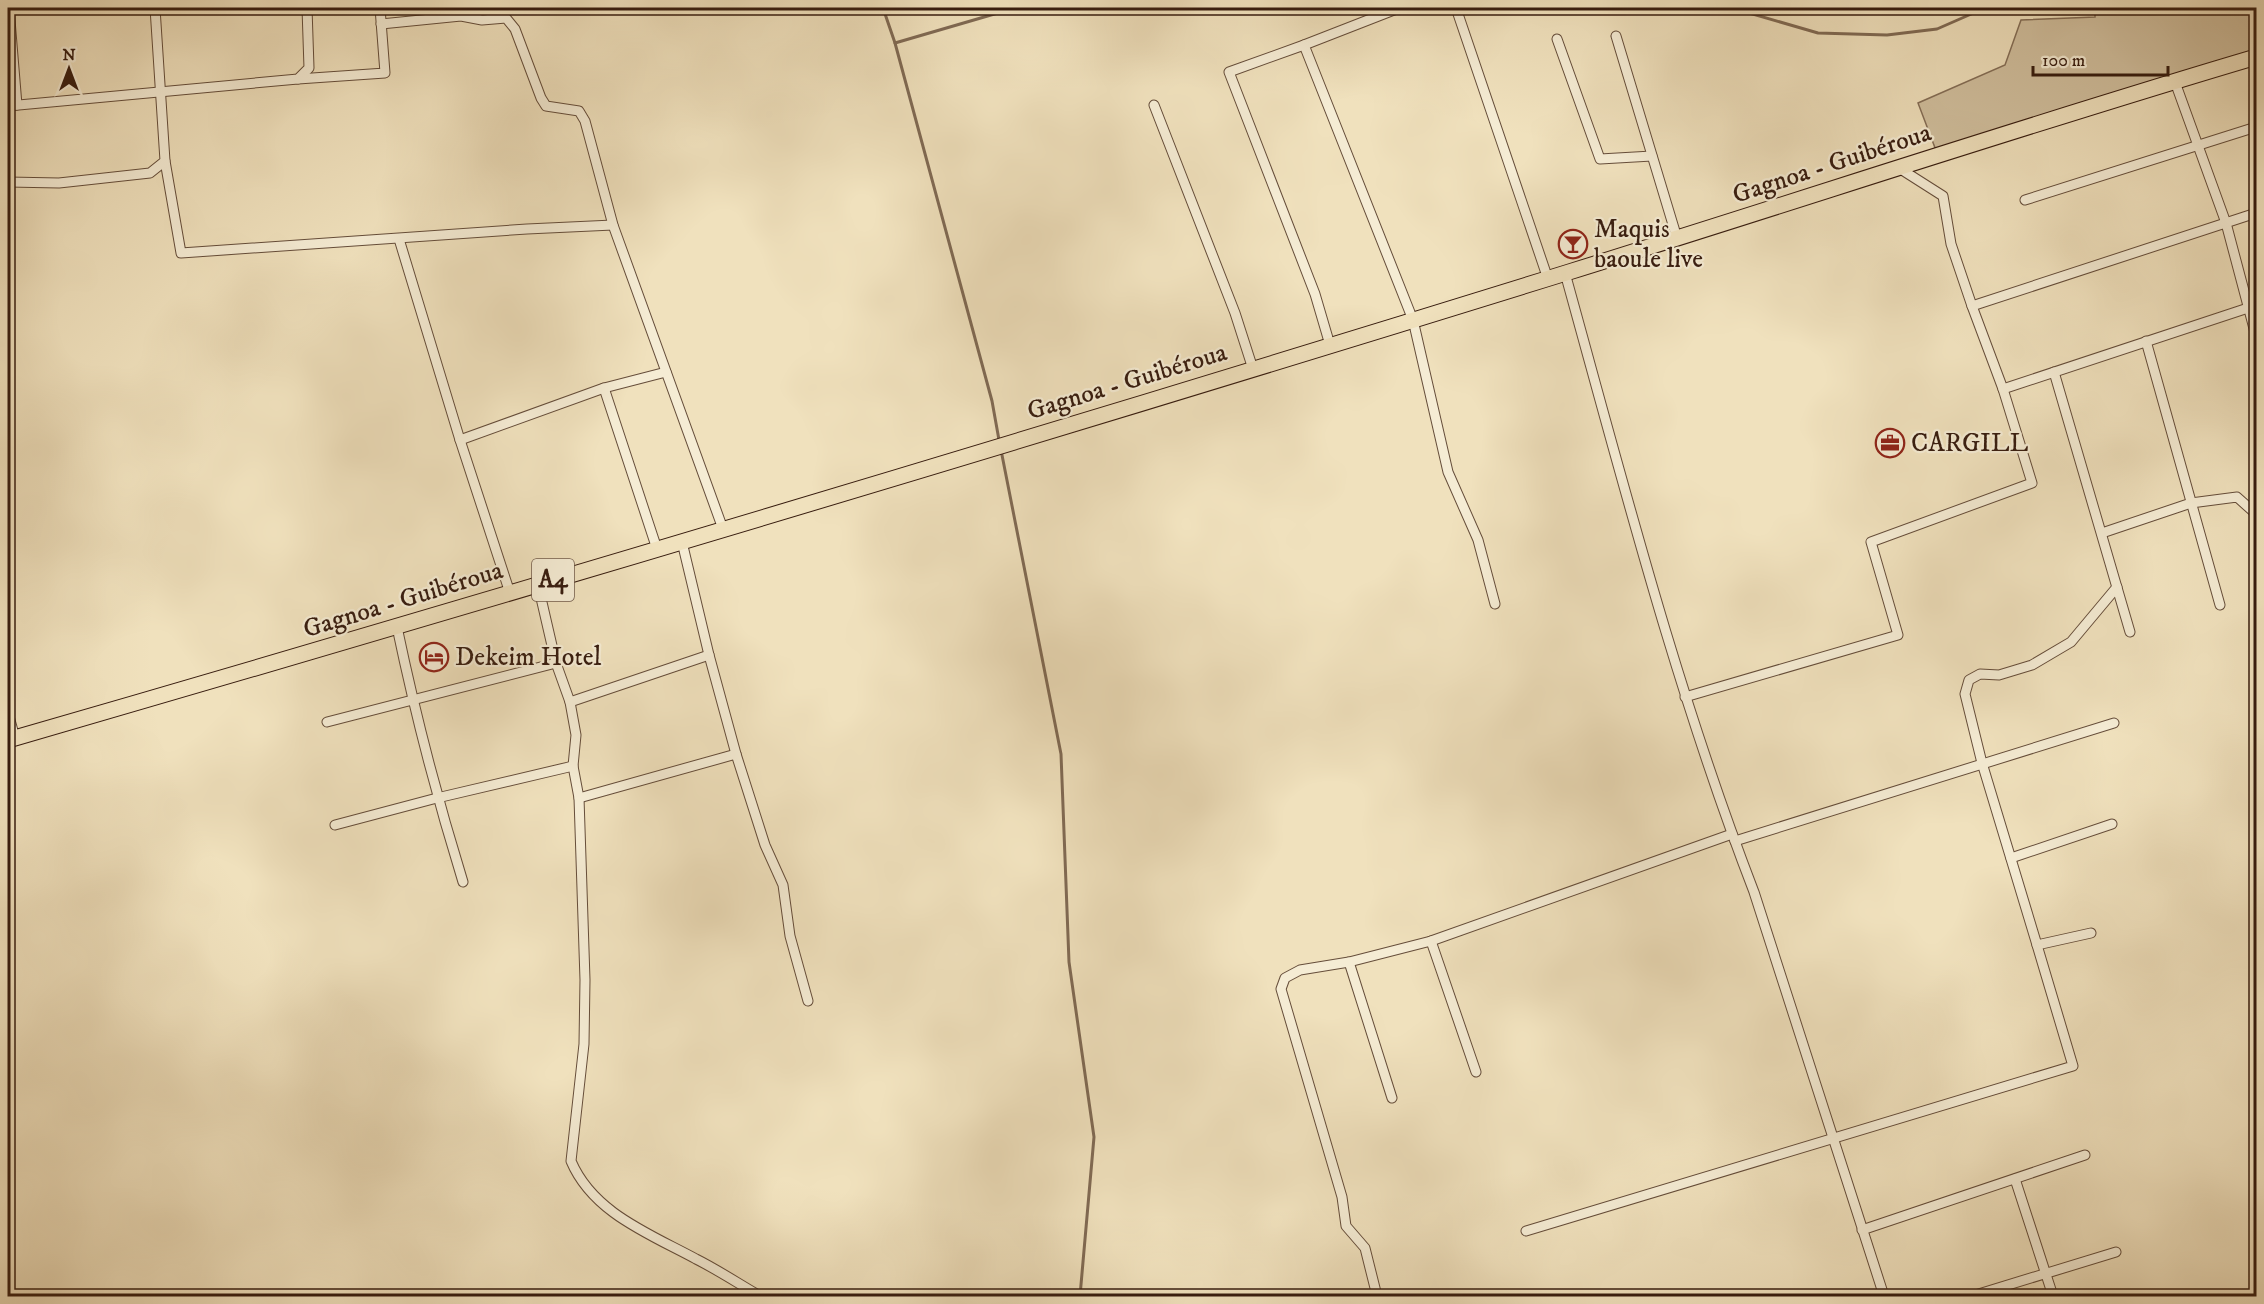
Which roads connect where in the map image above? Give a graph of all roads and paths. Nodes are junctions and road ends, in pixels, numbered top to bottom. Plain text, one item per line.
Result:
1 (9, 8) edge
2 (155, 8) edge
3 (307, 8) edge
4 (380, 8) edge
5 (1399, 8) edge
6 (1456, 8) edge
7 (381, 24) junction
8 (1616, 36) dead end
9 (1557, 39) dead end
10 (1304, 45) junction
11 (2256, 57) edge
12 (298, 79) junction
13 (2175, 82) junction
14 (161, 92) junction
15 (12, 105) edge
16 (1154, 105) dead end
17 (2256, 127) edge
18 (2198, 145) junction
19 (1652, 156) junction
20 (165, 161) junction
21 (1899, 168) junction
22 (8, 182) edge
23 (2025, 200) dead end
24 (2256, 213) edge
25 (2226, 223) junction
26 (613, 225) junction
27 (1677, 238) junction
28 (399, 239) junction
29 (1565, 273) junction
30 (1548, 279) junction
31 (1972, 306) junction
32 (2248, 308) junction
33 (1413, 320) junction
34 (2256, 336) edge
35 (2146, 341) junction
36 (1330, 345) junction
37 (1253, 369) junction
38 (666, 372) junction
39 (2054, 372) junction
40 (604, 387) junction
41 (2003, 389) junction
42 (460, 440) junction
43 (2191, 503) junction
44 (2256, 514) edge
45 (723, 529) junction
46 (2102, 533) junction
47 (682, 542) junction
48 (657, 549) junction
49 (538, 585) junction
50 (2117, 587) junction
51 (510, 593) junction
52 (1495, 604) dead end
53 (2220, 605) dead end
54 (397, 627) junction
55 (2130, 632) dead end
56 (709, 655) junction
57 (556, 663) junction
58 (1685, 697) junction
59 (412, 701) junction
60 (570, 702) junction
61 (8, 713) edge
62 (327, 722) dead end
63 (2114, 723) dead end
64 (11, 739) edge
65 (736, 754) junction
66 (1982, 763) junction
67 (573, 766) junction
68 (437, 798) junction
69 (579, 798) junction
70 (2112, 824) dead end
71 (335, 825) dead end
72 (1733, 838) junction
73 (2011, 858) junction
74 (463, 882) dead end
75 (2091, 933) dead end
76 (1431, 941) junction
77 (2037, 945) junction
78 (1348, 962) junction
79 (808, 1000) dead end
80 (1476, 1072) dead end
81 (1392, 1098) dead end
82 (1833, 1138) junction
83 (2085, 1155) dead end
84 (2014, 1179) junction
85 (1862, 1230) junction
86 (1526, 1231) dead end
87 (2116, 1252) dead end
88 (2045, 1274) junction
89 (760, 1296) edge
90 (1377, 1296) edge
91 (1884, 1296) edge
92 (1972, 1296) edge
93 (2053, 1296) edge

1 - 15 street
2 - 14 street
3 - 12 street
4 - 7 street
5 - 10 street
6 - 30 street
7 - 12 street
7 - 26 street
8 - 19 street
9 - 19 street
10 - 33 street
10 - 36 street
11 - 13 main road, Gagnoa - Guibéroua / A4
12 - 14 street
13 - 18 street
13 - 21 main road, Gagnoa - Guibéroua / A4
14 - 15 street
14 - 20 street
16 - 37 street
17 - 18 street
18 - 23 street
18 - 25 street
19 - 27 street
20 - 22 street
20 - 28 street
21 - 27 main road, Gagnoa - Guibéroua / A4
21 - 31 street
24 - 25 street
25 - 31 street
25 - 32 street
26 - 28 street
26 - 38 street
27 - 29 main road, Gagnoa - Guibéroua / A4
28 - 42 street
29 - 30 main road, Gagnoa - Guibéroua / A4
29 - 58 street
30 - 33 main road, Gagnoa - Guibéroua / A4
31 - 41 street
32 - 34 street
32 - 35 street
33 - 36 main road, Gagnoa - Guibéroua / A4
33 - 52 street
35 - 39 street
35 - 43 street
36 - 37 main road, Gagnoa - Guibéroua / A4
37 - 45 main road, Gagnoa - Guibéroua / A4
38 - 40 street
38 - 45 street
39 - 41 street
39 - 46 street
40 - 42 street
40 - 48 street
41 - 58 street
42 - 51 street
43 - 44 street
43 - 46 street
43 - 53 street
45 - 47 main road, Gagnoa - Guibéroua / A4
46 - 50 street
47 - 48 main road, Gagnoa - Guibéroua / A4
47 - 56 street
48 - 49 main road, Gagnoa - Guibéroua / A4
49 - 51 main road, Gagnoa - Guibéroua / A4
49 - 57 street
50 - 55 street
50 - 66 street
51 - 54 main road, Gagnoa - Guibéroua / A4
54 - 59 street
54 - 64 main road, Gagnoa - Guibéroua / A4
56 - 60 street
56 - 65 street
57 - 59 street
57 - 60 street
58 - 72 street
59 - 62 street
59 - 68 street
60 - 67 street
61 - 64 street
63 - 66 street
65 - 69 street
65 - 79 street
66 - 72 street
66 - 73 street
67 - 68 street
67 - 69 street
68 - 71 street
68 - 74 street
69 - 89 street
70 - 73 street
72 - 76 street
72 - 82 street
73 - 77 street
75 - 77 street
76 - 78 street
76 - 80 street
77 - 82 street
78 - 81 street
78 - 90 street
82 - 85 street
82 - 86 street
83 - 84 street
84 - 85 street
84 - 88 street
85 - 91 street
87 - 88 street
88 - 92 street
88 - 93 street

